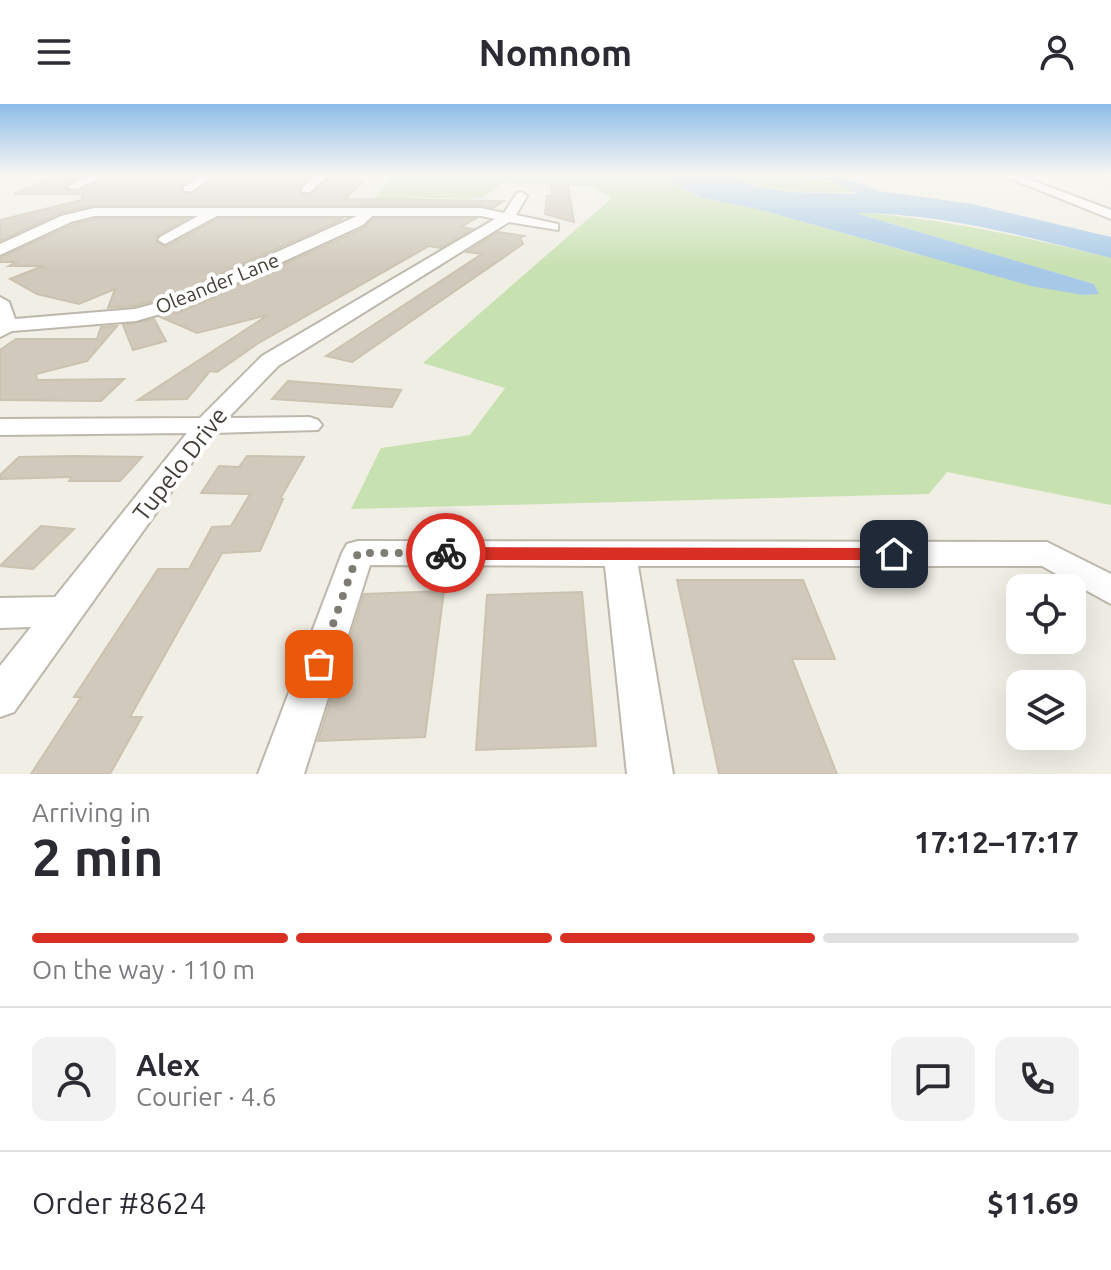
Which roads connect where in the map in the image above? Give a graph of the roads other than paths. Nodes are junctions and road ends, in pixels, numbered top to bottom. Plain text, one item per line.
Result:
1 (1083, 205) edge
2 (515, 206) junction
3 (213, 213) junction
4 (368, 213) junction
5 (1111, 215) edge
6 (553, 227) dead end
7 (165, 240) dead end
8 (0, 250) edge
9 (0, 302) edge
10 (4, 328) edge
11 (309, 425) dead end
12 (0, 427) edge
13 (205, 427) junction
14 (620, 554) junction
15 (1111, 590) edge
16 (68, 612) junction
17 (0, 613) edge
18 (0, 698) edge
19 (281, 774) edge
20 (650, 774) edge

1 - 5 street
2 - 4 street
2 - 6 street
2 - 13 street, Tupelo Drive
3 - 4 street
3 - 7 street
3 - 8 street
4 - 10 street, Oleander Lane
9 - 10 street
11 - 13 street
12 - 13 street
13 - 16 street, Tupelo Drive
14 - 15 street
14 - 19 street
14 - 20 street
16 - 17 street
16 - 18 street, Tupelo Drive

